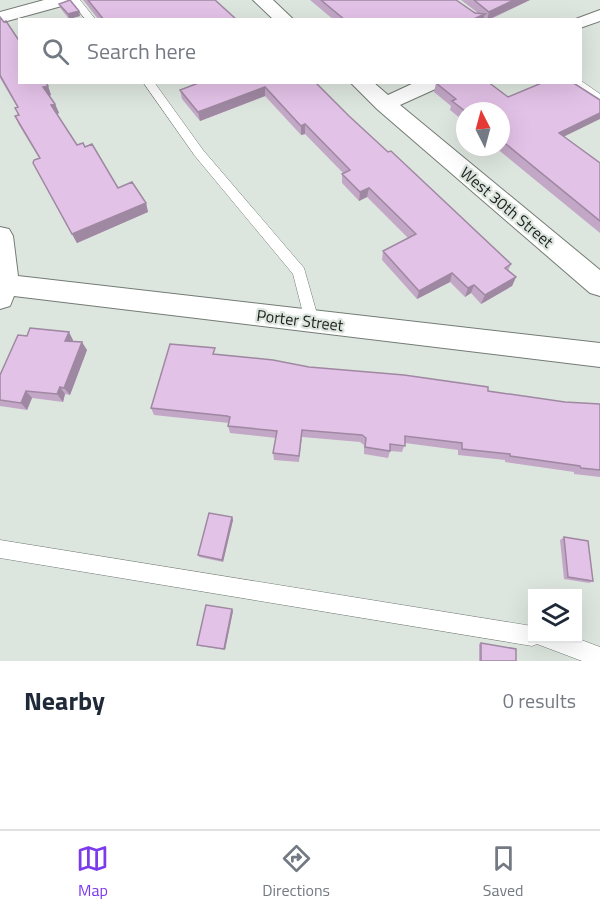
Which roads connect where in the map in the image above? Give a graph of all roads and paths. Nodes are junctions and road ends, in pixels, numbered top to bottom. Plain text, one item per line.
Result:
1 (63, 0) edge
2 (75, 0) edge
3 (262, 0) edge
4 (600, 15) edge
5 (0, 18) edge
6 (90, 18) edge
7 (283, 18) edge
8 (582, 22) edge
9 (149, 84) edge
10 (362, 84) edge
11 (430, 84) edge
12 (579, 84) edge
13 (600, 99) edge
14 (384, 104) junction
15 (0, 236) edge
16 (600, 285) edge
17 (2, 289) edge
18 (312, 321) junction
19 (600, 355) edge
20 (0, 549) edge
21 (528, 635) edge
22 (557, 643) edge
23 (600, 657) edge

1 - 5 street
2 - 6 lane
3 - 7 street
4 - 8 street
9 - 18 lane
10 - 14 street, West 30th Street
11 - 14 street
12 - 13 lane
14 - 16 street, West 30th Street
15 - 17 street
17 - 18 street, Porter Street
18 - 19 street, Porter Street
20 - 21 lane
22 - 23 lane

